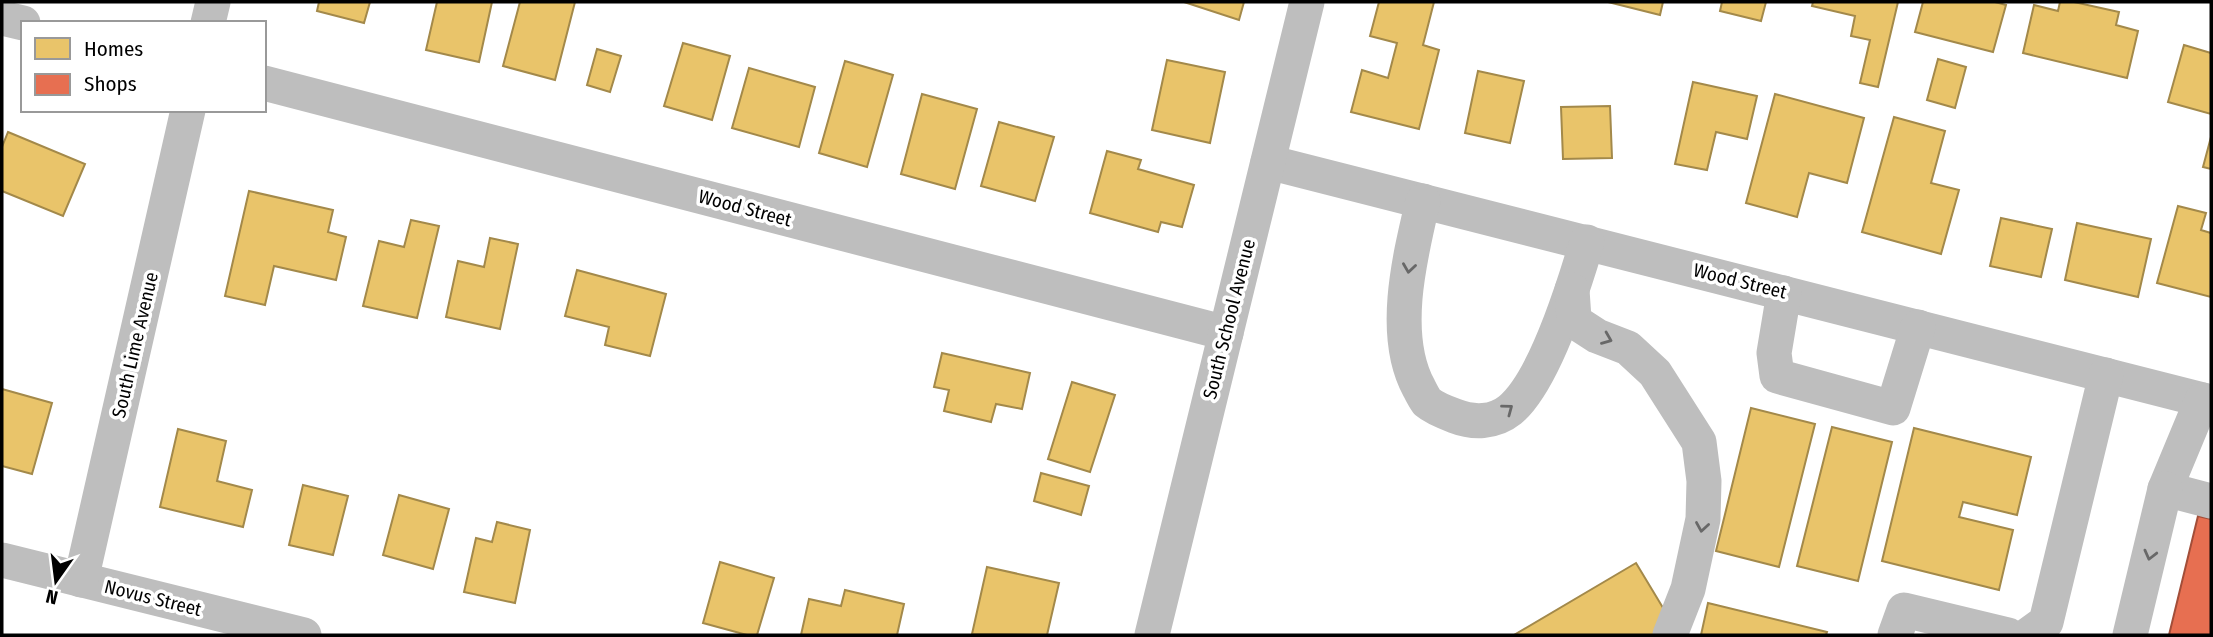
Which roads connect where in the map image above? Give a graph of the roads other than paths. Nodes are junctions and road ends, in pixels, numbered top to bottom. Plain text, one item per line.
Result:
1 (214, 2) edge
2 (1307, 2) edge
3 (2, 18) edge
4 (209, 21) edge
5 (21, 23) edge
6 (266, 84) edge
7 (188, 112) edge
8 (1268, 162) junction
9 (1423, 201) junction
10 (1587, 242) junction
11 (1572, 290) junction
12 (1784, 293) junction
13 (1918, 327) junction
14 (1226, 333) junction
15 (2106, 375) junction
16 (2207, 401) edge
17 (2165, 489) junction
18 (2211, 500) edge
19 (2, 560) edge
20 (81, 580) junction
21 (304, 635) edge
22 (1152, 635) edge
23 (1670, 635) edge
24 (1895, 635) edge
25 (2008, 635) edge
26 (2028, 635) edge
27 (2130, 635) edge

1 - 4 street
2 - 8 street, South School Avenue
3 - 5 street
6 - 14 street, Wood Street
7 - 20 street, South Lime Avenue
8 - 9 street, Wood Street
8 - 14 street, South School Avenue
9 - 10 street, Wood Street
9 -> 11 street
10 - 11 street
10 - 12 street, Wood Street
11 -> 23 street
12 - 13 street, Wood Street
12 - 13 street
13 - 15 street, Wood Street
14 - 22 street, South School Avenue
15 - 16 street, Wood Street
15 - 26 street
16 - 17 street
17 - 18 street
17 -> 27 street
19 - 20 street, Novus Street
20 - 21 street, Novus Street
24 - 25 street

